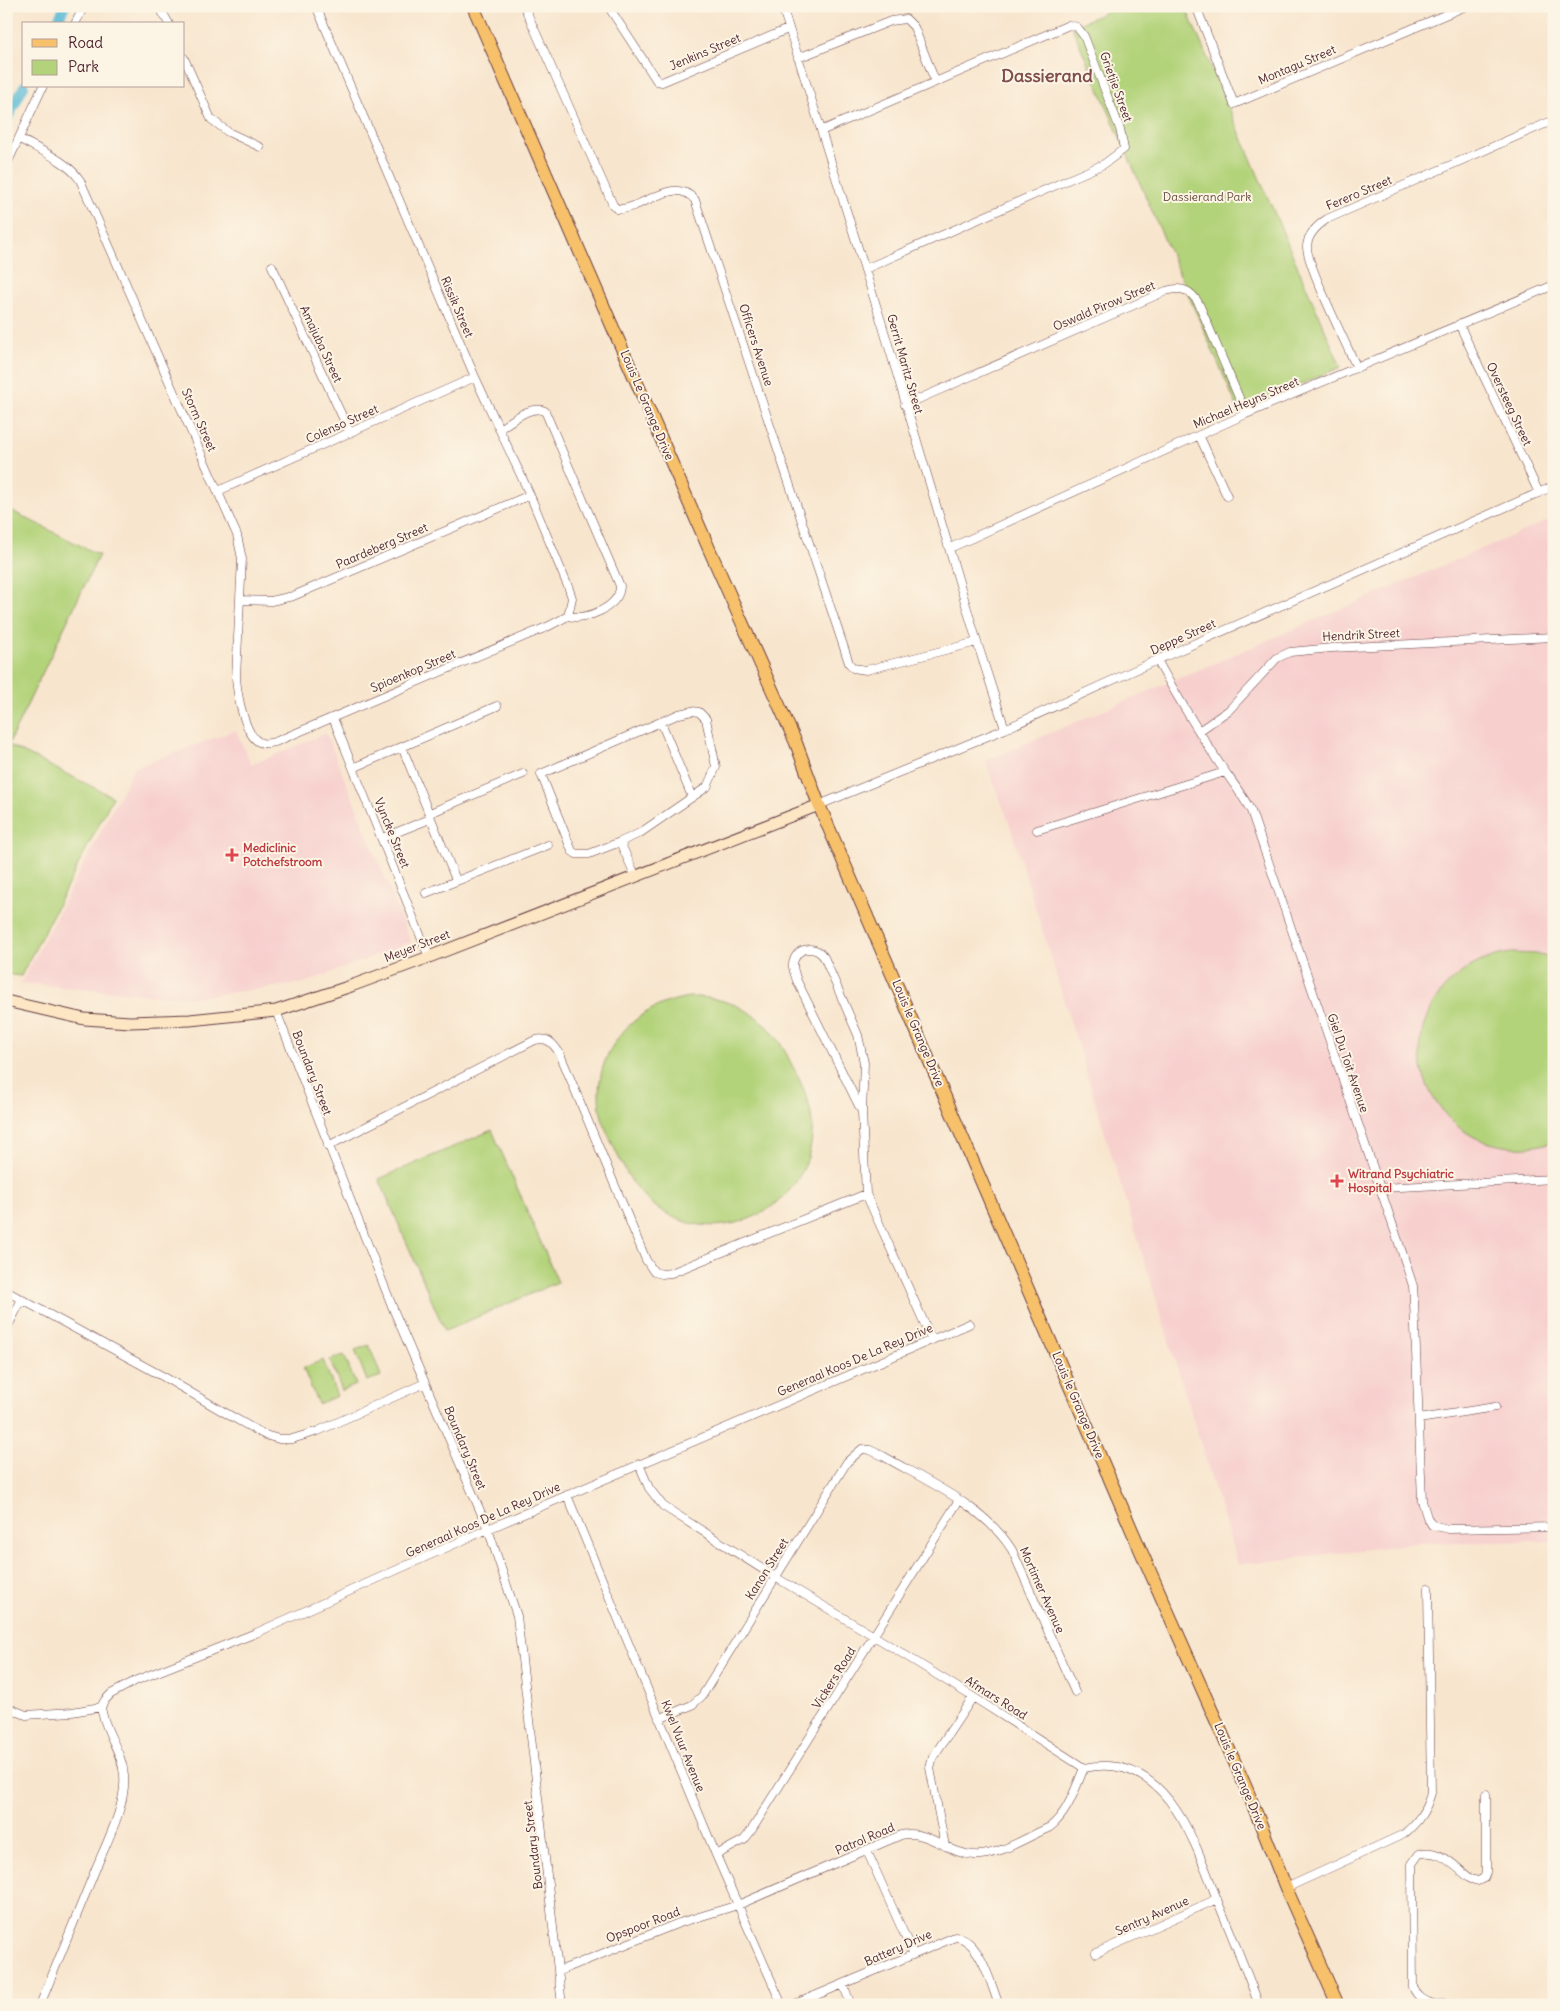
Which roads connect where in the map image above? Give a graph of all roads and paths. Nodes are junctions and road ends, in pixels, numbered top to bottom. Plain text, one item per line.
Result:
1 (84, 6) edge
2 (159, 6) edge
3 (316, 6) edge
4 (473, 6) edge
5 (524, 6) edge
6 (608, 6) edge
7 (782, 6) edge
8 (1196, 6) edge
9 (1466, 6) edge
10 (76, 22) edge
11 (168, 22) edge
12 (788, 28) junction
13 (798, 58) junction
14 (185, 60) edge
15 (935, 81) junction
16 (43, 88) edge
17 (1554, 120) edge
18 (823, 130) junction
19 (20, 139) junction
20 (260, 147) dead end
21 (6, 166) edge
22 (272, 266) dead end
23 (865, 269) junction
24 (1554, 286) edge
25 (1459, 324) junction
26 (1357, 368) junction
27 (475, 377) junction
28 (905, 405) junction
29 (1246, 414) junction
30 (499, 429) junction
31 (350, 433) junction
32 (1199, 435) junction
33 (1554, 486) edge
34 (218, 490) junction
35 (1539, 493) junction
36 (530, 495) junction
37 (1227, 496) dead end
38 (950, 548) junction
39 (240, 600) junction
40 (568, 616) junction
41 (1554, 637) edge
42 (977, 642) junction
43 (1156, 660) junction
44 (497, 706) dead end
45 (332, 718) junction
46 (661, 722) junction
47 (1005, 730) junction
48 (1199, 731) junction
49 (266, 744) joint
50 (402, 747) junction
51 (353, 768) junction
52 (1225, 772) junction
53 (523, 774) dead end
54 (692, 797) junction
55 (819, 805) junction
56 (430, 816) junction
57 (1037, 830) dead end
58 (382, 838) junction
59 (620, 842) junction
60 (548, 845) dead end
61 (636, 877) junction
62 (456, 880) junction
63 (426, 893) dead end
64 (429, 957) junction
65 (6, 1001) edge
66 (276, 1011) junction
67 (862, 1112) junction
68 (328, 1146) junction
69 (1554, 1179) edge
70 (1381, 1188) junction
71 (866, 1194) junction
72 (6, 1291) edge
73 (21, 1301) junction
74 (969, 1324) dead end
75 (6, 1330) edge
76 (932, 1340) junction
77 (425, 1383) junction
78 (1495, 1407) dead end
79 (1420, 1419) junction
80 (896, 1463) joint
81 (639, 1464) junction
82 (567, 1495) junction
83 (959, 1500) junction
84 (1554, 1527) edge
85 (488, 1529) junction
86 (775, 1577) junction
87 (1428, 1588) dead end
88 (874, 1636) junction
89 (1075, 1692) dead end
90 (972, 1697) junction
91 (6, 1707) edge
92 (101, 1707) junction
93 (660, 1719) junction
94 (1084, 1768) junction
95 (1486, 1794) dead end
96 (945, 1846) junction
97 (867, 1851) junction
98 (716, 1855) junction
99 (1286, 1888) junction
100 (1217, 1899) junction
101 (738, 1905) junction
102 (1096, 1953) dead end
103 (913, 1954) junction
104 (559, 1971) junction
105 (843, 1984) junction
106 (40, 2005) edge
107 (562, 2005) edge
108 (782, 2005) edge
109 (793, 2005) edge
110 (851, 2005) edge
111 (999, 2005) edge
112 (1260, 2005) edge
113 (1338, 2005) edge
114 (1539, 2005) edge

1 - 10 street
2 - 11 street
3 - 27 street, Rissik Street
4 - 55 main road, Louis Le Grange Drive
5 - 42 street, Officers Avenue
6 - 12 street, Jenkins Street
7 - 12 street, Gerrit Maritz Street
8 - 9 street, Montagu Street
12 - 13 street, Gerrit Maritz Street
13 - 15 street
13 - 18 street, Gerrit Maritz Street
14 - 20 street
15 - 18 street, Grietjie Street
15 - 23 street, Grietjie Street
16 - 19 street
17 - 26 street, Ferero Street
18 - 23 street, Gerrit Maritz Street
19 - 21 street
19 - 34 street, Storm Street
22 - 31 street, Amajuba Street
23 - 28 street, Gerrit Maritz Street
24 - 25 street, Michael Heyns Street
25 - 26 street, Michael Heyns Street
25 - 35 street, Oversteeg Street
26 - 29 street, Michael Heyns Street
27 - 30 street, Rissik Street
27 - 31 street, Colenso Street
28 - 29 street, Oswald Pirow Street
28 - 38 street, Gerrit Maritz Street
29 - 32 street, Michael Heyns Street
30 - 36 street, Rissik Street
30 - 40 street
31 - 34 street, Colenso Street
32 - 37 street
32 - 38 street, Michael Heyns Street
33 - 35 street, Deppe Street
34 - 39 street, Storm Street
35 - 43 street, Deppe Street
36 - 39 street, Paardeberg Street
36 - 40 street, Rissik Street
38 - 42 street, Gerrit Maritz Street
39 - 49 street, Storm Street
40 - 45 street, Spioenkop Street
41 - 48 street, Hendrik Street
42 - 47 street, Gerrit Maritz Street
43 - 47 street, Deppe Street
43 - 48 street, Giel Du Toit Avenue
44 - 50 street
45 - 49 street, Spioenkop Street
45 - 51 street, Vyncke Street
46 - 54 street
46 - 54 street
46 - 59 street
47 - 55 street, Deppe Street
48 - 52 street, Giel Du Toit Avenue
50 - 51 street
50 - 56 street
51 - 58 street, Vyncke Street
52 - 57 street
52 - 70 street, Giel Du Toit Avenue
53 - 56 street
54 - 59 street
55 - 61 street, Meyer Street
55 - 99 main road, Louis le Grange Drive
56 - 58 street
56 - 62 street
58 - 64 street, Vyncke Street
59 - 61 street
60 - 62 street
61 - 64 street, Meyer Street
62 - 63 street
64 - 66 street, Meyer Street
65 - 66 street, Meyer Street
66 - 68 street, Boundary Street
67 - 67 street
67 - 71 street
68 - 71 street
68 - 77 street, Boundary Street
69 - 70 street
70 - 79 street, Giel Du Toit Avenue
71 - 76 street
72 - 73 street
73 - 75 street
73 - 77 street
74 - 76 street, Generaal Koos De La Rey Drive
76 - 81 street, Generaal Koos De La Rey Drive
77 - 85 street, Boundary Street
78 - 79 street
79 - 84 street, Giel Du Toit Avenue
80 - 83 street, Mortimer Avenue
80 - 86 street, Kanon Street
81 - 82 street, Generaal Koos De La Rey Drive
81 - 86 street, Afmars Road
82 - 85 street, Generaal Koos De La Rey Drive
82 - 93 street, Kwel Vuur Avenue
83 - 88 street, Vickers Road
83 - 89 street, Mortimer Avenue
85 - 92 street, Generaal Koos De La Rey Drive
85 - 104 street, Boundary Street
86 - 88 street, Afmars Road
86 - 93 street, Kanon Street
87 - 99 street
88 - 90 street, Afmars Road
88 - 98 street, Vickers Road
90 - 94 street, Afmars Road
90 - 96 street
91 - 92 street
92 - 106 street
93 - 98 street, Kwel Vuur Avenue
94 - 96 street, Patrol Road
94 - 100 street
95 - 114 street
96 - 97 street, Patrol Road
97 - 101 street, Patrol Road
97 - 103 street
98 - 101 street, Kwel Vuur Avenue
99 - 113 main road, Louis le Grange Drive
100 - 102 street, Sentry Avenue
100 - 112 street
101 - 104 street, Opspoor Road
101 - 108 street, Kwel Vuur Avenue
103 - 105 street, Battery Drive
103 - 111 street, Battery Drive
104 - 107 street, Boundary Street
105 - 109 street, Battery Drive
105 - 110 street

